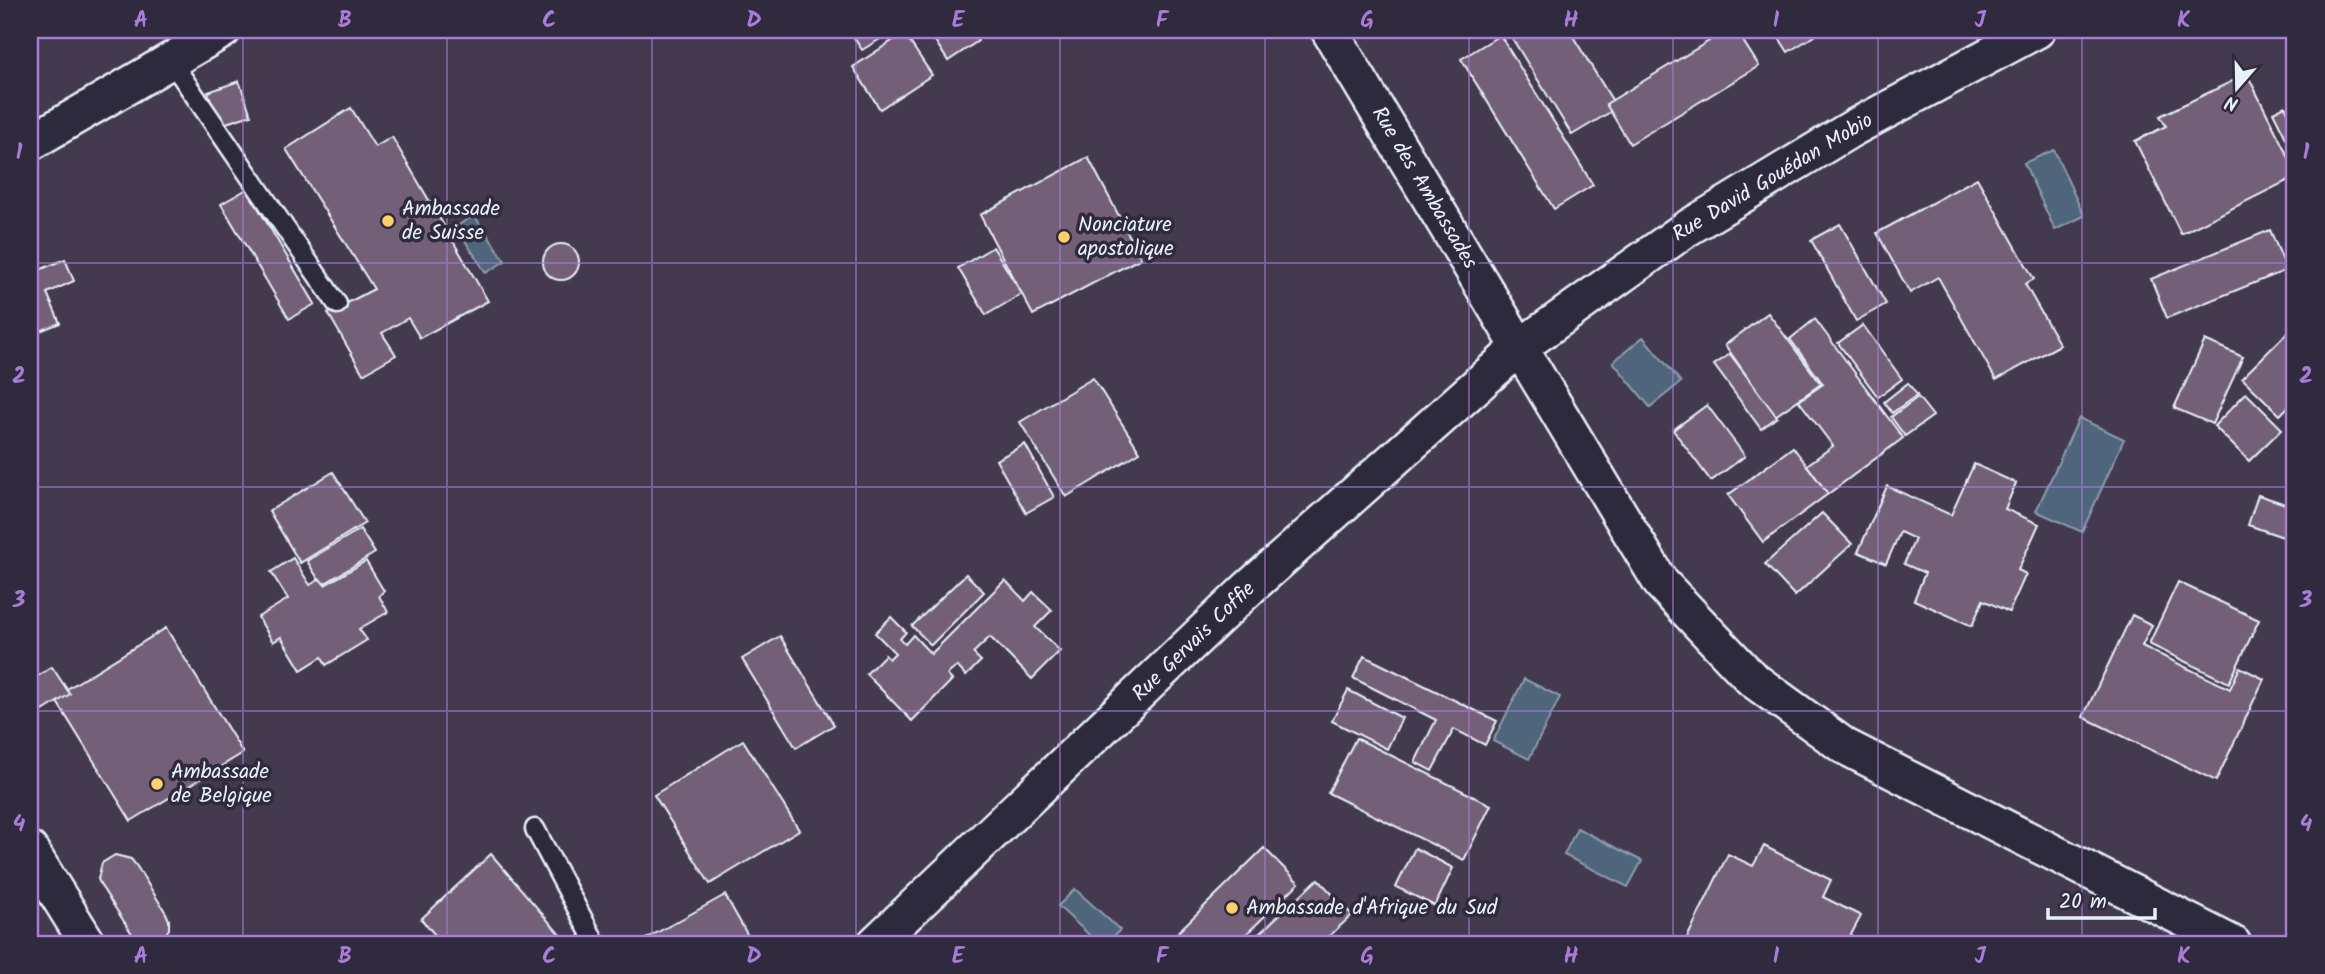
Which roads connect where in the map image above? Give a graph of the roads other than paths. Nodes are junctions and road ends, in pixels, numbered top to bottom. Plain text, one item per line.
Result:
1 (223, 30) edge
2 (1329, 30) edge
3 (2037, 30) edge
4 (172, 61) junction
5 (30, 143) edge
6 (337, 304) dead end
7 (1520, 346) junction
8 (535, 829) dead end
9 (30, 850) edge
10 (89, 944) edge
11 (596, 944) edge
12 (875, 944) edge
13 (2233, 944) edge

1 - 4 street
2 - 7 street, Rue des Ambassades
3 - 7 street, Rue David Gouédan Mobio
4 - 5 street
4 - 6 lane
7 - 12 street, Rue Gervais Coffie
7 - 13 street, Rue des Ambassades
8 - 11 lane
9 - 10 street

